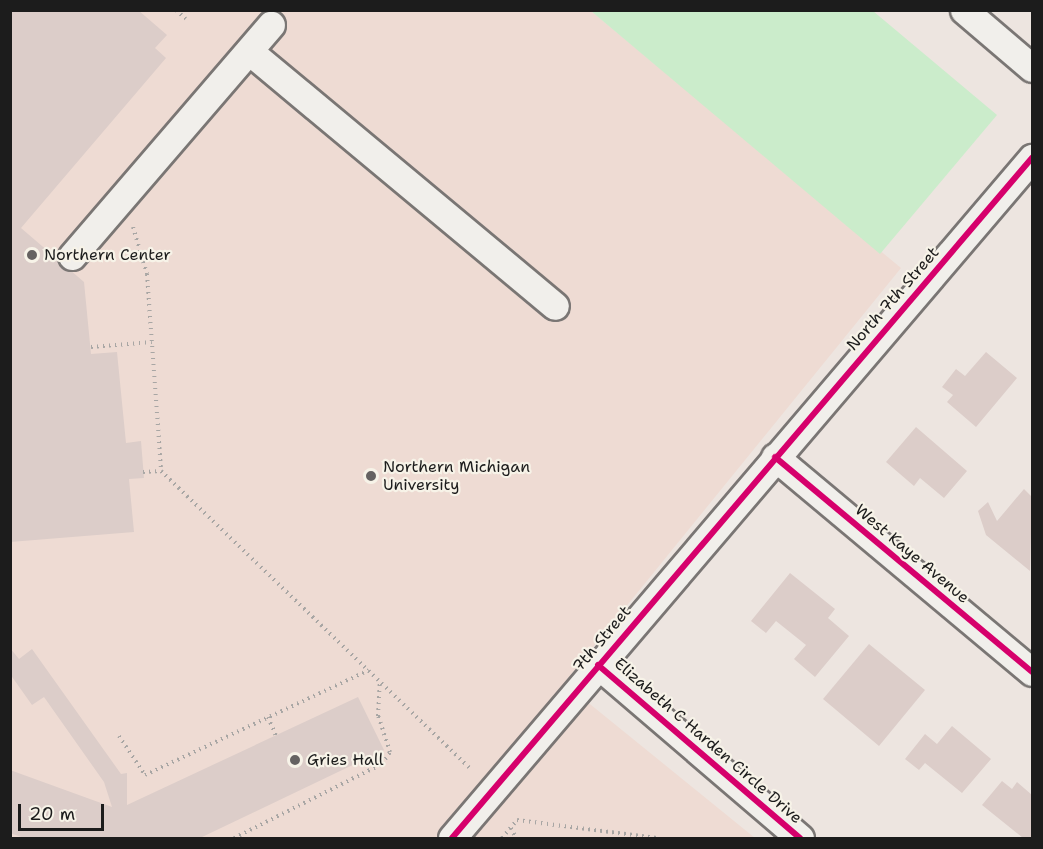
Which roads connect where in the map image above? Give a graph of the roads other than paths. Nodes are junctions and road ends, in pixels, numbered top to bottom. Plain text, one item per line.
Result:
1 (964, 10) edge
2 (271, 25) dead end
3 (249, 51) junction
4 (1032, 68) edge
5 (1032, 158) edge
6 (72, 256) dead end
7 (555, 306) dead end
8 (774, 457) junction
9 (598, 665) junction
10 (1032, 672) edge
11 (452, 838) edge
12 (800, 838) edge

1 - 4 street
2 - 3 street
3 - 6 street
3 - 7 street
5 - 8 street, North 7th Street
8 - 9 street, 7th Street
8 - 10 street, West Kaye Avenue
9 - 11 street, 7th Street
9 - 12 street, Elizabeth C Harden Circle Drive

